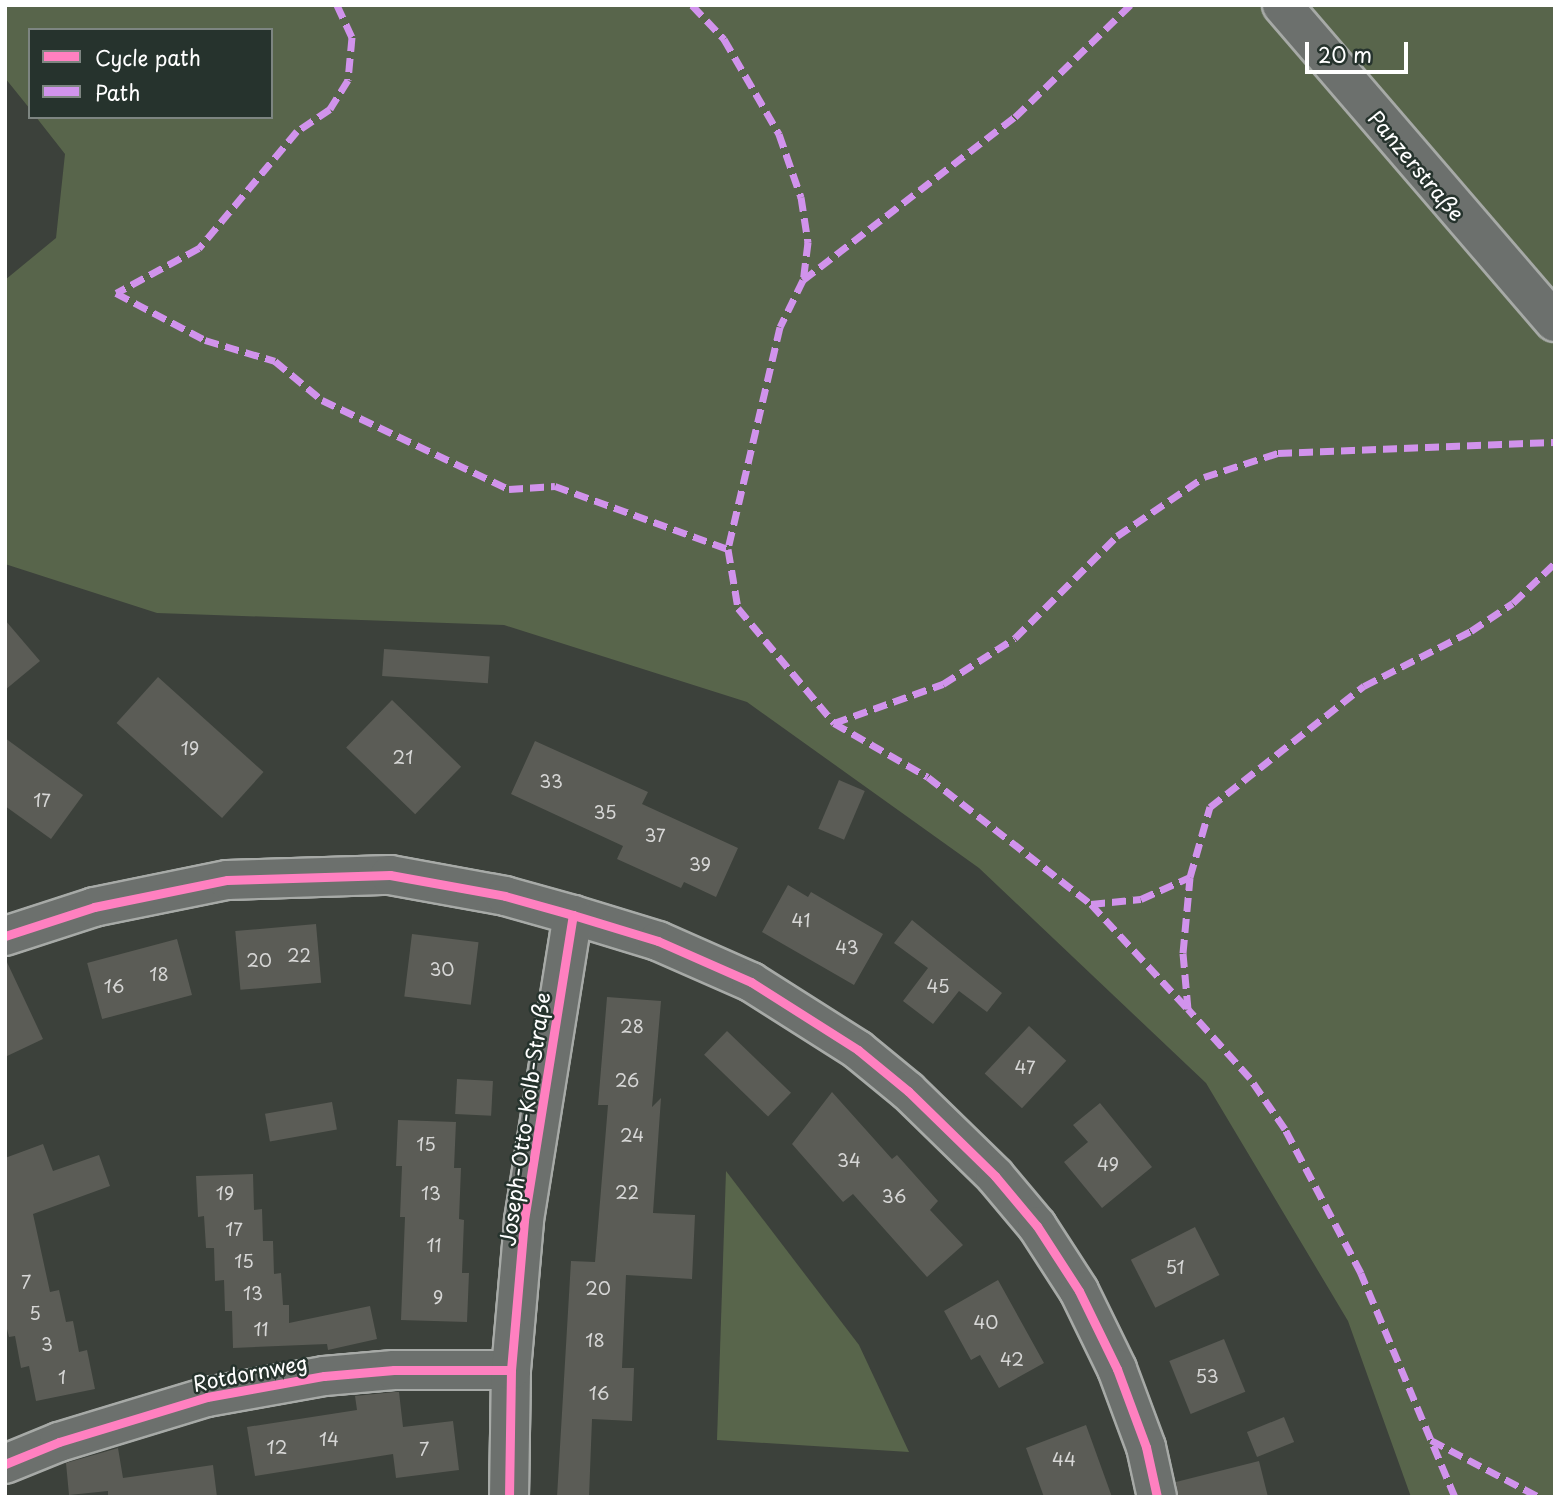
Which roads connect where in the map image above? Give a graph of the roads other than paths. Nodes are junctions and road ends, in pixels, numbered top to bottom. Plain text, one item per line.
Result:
1 (1282, 5) edge
2 (1555, 322) edge
3 (573, 915) junction
4 (5, 936) edge
5 (511, 1370) junction
6 (5, 1464) edge
7 (509, 1497) edge
8 (1157, 1497) edge

1 - 2 street, Panzerstraße
3 - 4 street
3 - 5 street, Joseph-Otto-Kolb-Straße
3 - 8 street
5 - 6 street, Rotdornweg
5 - 7 street, Joseph-Otto-Kolb-Straße

